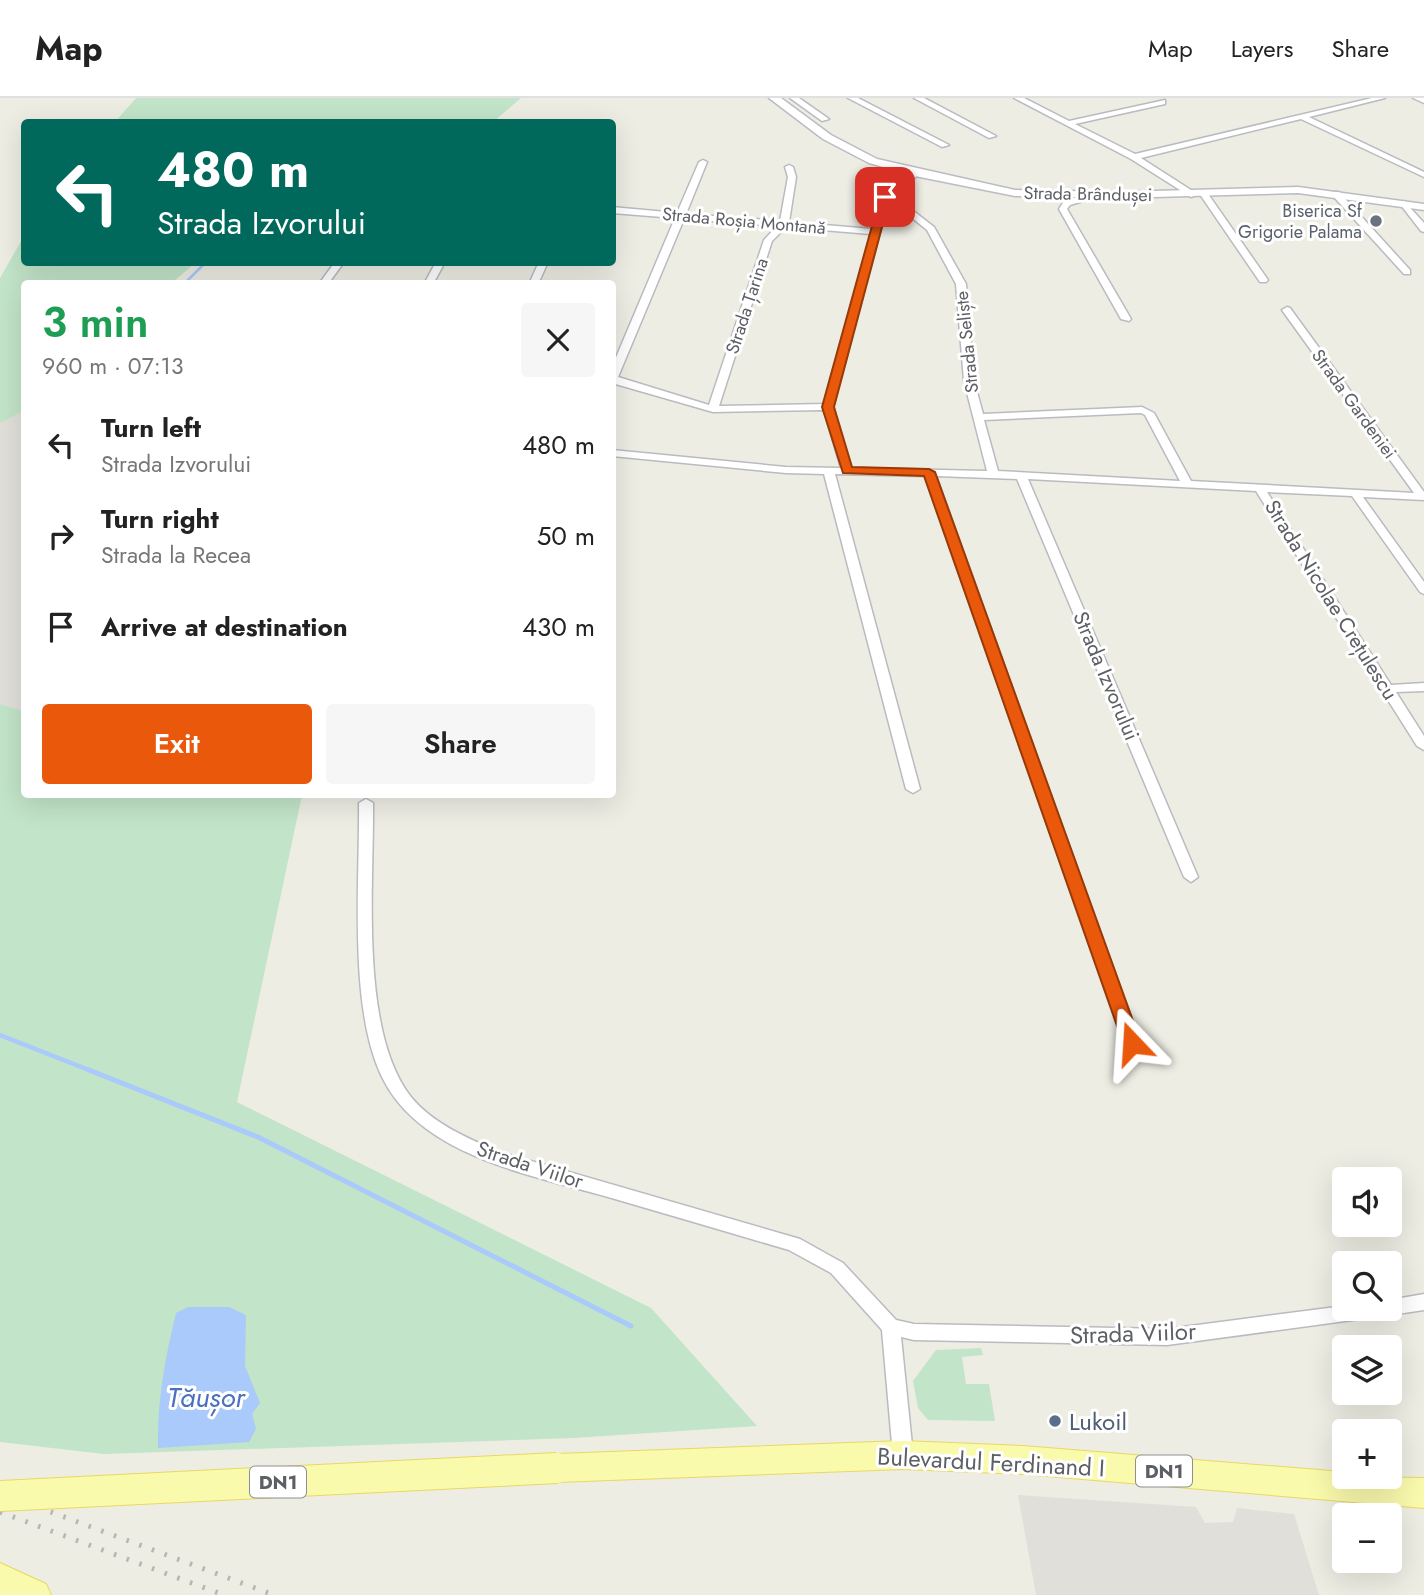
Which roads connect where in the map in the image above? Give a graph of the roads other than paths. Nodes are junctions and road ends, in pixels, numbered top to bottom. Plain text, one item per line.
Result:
1 (774, 98) edge
2 (794, 98) edge
3 (852, 98) edge
4 (918, 98) edge
5 (1018, 98) edge
6 (1337, 98) edge
7 (1381, 98) edge
8 (1417, 98) edge
9 (1424, 101) edge
10 (1162, 102) dead end
11 (1353, 105) junction
12 (1302, 117) junction
13 (825, 119) dead end
14 (1069, 123) junction
15 (992, 136) dead end
16 (945, 145) dead end
17 (1134, 156) junction
18 (703, 162) dead end
19 (789, 167) dead end
20 (915, 173) junction
21 (1424, 175) edge
22 (887, 194) junction
23 (1197, 194) junction
24 (1336, 194) junction
25 (1094, 195) junction
26 (1404, 204) junction
27 (1424, 207) edge
28 (616, 210) edge
29 (680, 216) junction
30 (784, 224) junction
31 (1424, 229) edge
32 (876, 232) junction
33 (337, 266) edge
34 (1407, 272) dead end
35 (326, 280) edge
36 (1263, 280) dead end
37 (1287, 310) dead end
38 (1126, 318) dead end
39 (616, 372) edge
40 (616, 380) edge
41 (828, 407) junction
42 (784, 408) junction
43 (713, 409) junction
44 (977, 417) junction
45 (835, 432) junction
46 (616, 453) edge
47 (828, 470) junction
48 (847, 471) junction
49 (929, 472) junction
50 (993, 474) junction
51 (1021, 475) junction
52 (1188, 485) junction
53 (1260, 489) junction
54 (1354, 492) junction
55 (1423, 497) edge
56 (1424, 590) edge
57 (1424, 687) edge
58 (1388, 689) junction
59 (1424, 746) edge
60 (913, 789) dead end
61 (366, 803) dead end
62 (1191, 877) dead end
63 (1132, 1043) dead end
64 (1424, 1303) edge
65 (1402, 1306) edge
66 (1332, 1315) edge
67 (891, 1327) junction
68 (904, 1455) junction
69 (1424, 1493) edge
70 (0, 1496) edge
71 (0, 1579) edge
72 (34, 1595) edge

1 - 20 main road, Strada Brândușei
2 - 13 street
3 - 16 street
4 - 15 street
5 - 14 street
6 - 11 street
7 - 11 street
8 - 9 street
10 - 14 street
11 - 12 street
12 - 17 street
12 - 21 street
14 - 17 street
17 - 23 street
18 - 29 street
19 - 30 street, Strada Țarina
20 - 22 street
20 - 25 main road, Strada Brândușei
22 - 32 street
22 - 44 street, Strada Seliște
23 - 24 main road, Strada Brândușei
23 - 25 main road, Strada Brândușei
23 - 36 street
24 - 26 main road, Strada Brândușei
24 - 34 street
25 - 38 street
26 - 27 main road, Strada Brândușei
26 - 31 street
28 - 29 street, Strada Roșia Montană
29 - 30 street, Strada Roșia Montană
29 - 39 street
30 - 32 street, Strada Roșia Montană
30 - 43 street, Strada Țarina
32 - 41 street
33 - 35 street
37 - 55 street, Strada Gardeniei
40 - 43 street
41 - 42 street
41 - 45 street
42 - 43 street
42 - 45 street
44 - 50 street, Strada Seliște
44 - 52 street
45 - 48 street
46 - 47 street
47 - 48 street
47 - 60 street
48 - 49 street
49 - 50 street
49 - 63 street
50 - 51 street
51 - 52 street
51 - 62 street, Strada Izvorului
52 - 53 street
53 - 54 street
53 - 58 street, Strada Nicolae Crețulescu
54 - 55 street
54 - 56 street
57 - 58 street
58 - 59 street, Strada Nicolae Crețulescu
61 - 67 street, Strada Viilor
64 - 65 street
66 - 67 street, Strada Viilor
67 - 68 street
68 - 69 main road, Bulevardul Ferdinand I / DN1
68 - 70 main road, Bulevardul Ferdinand I / DN1, bridge
71 - 72 main road

